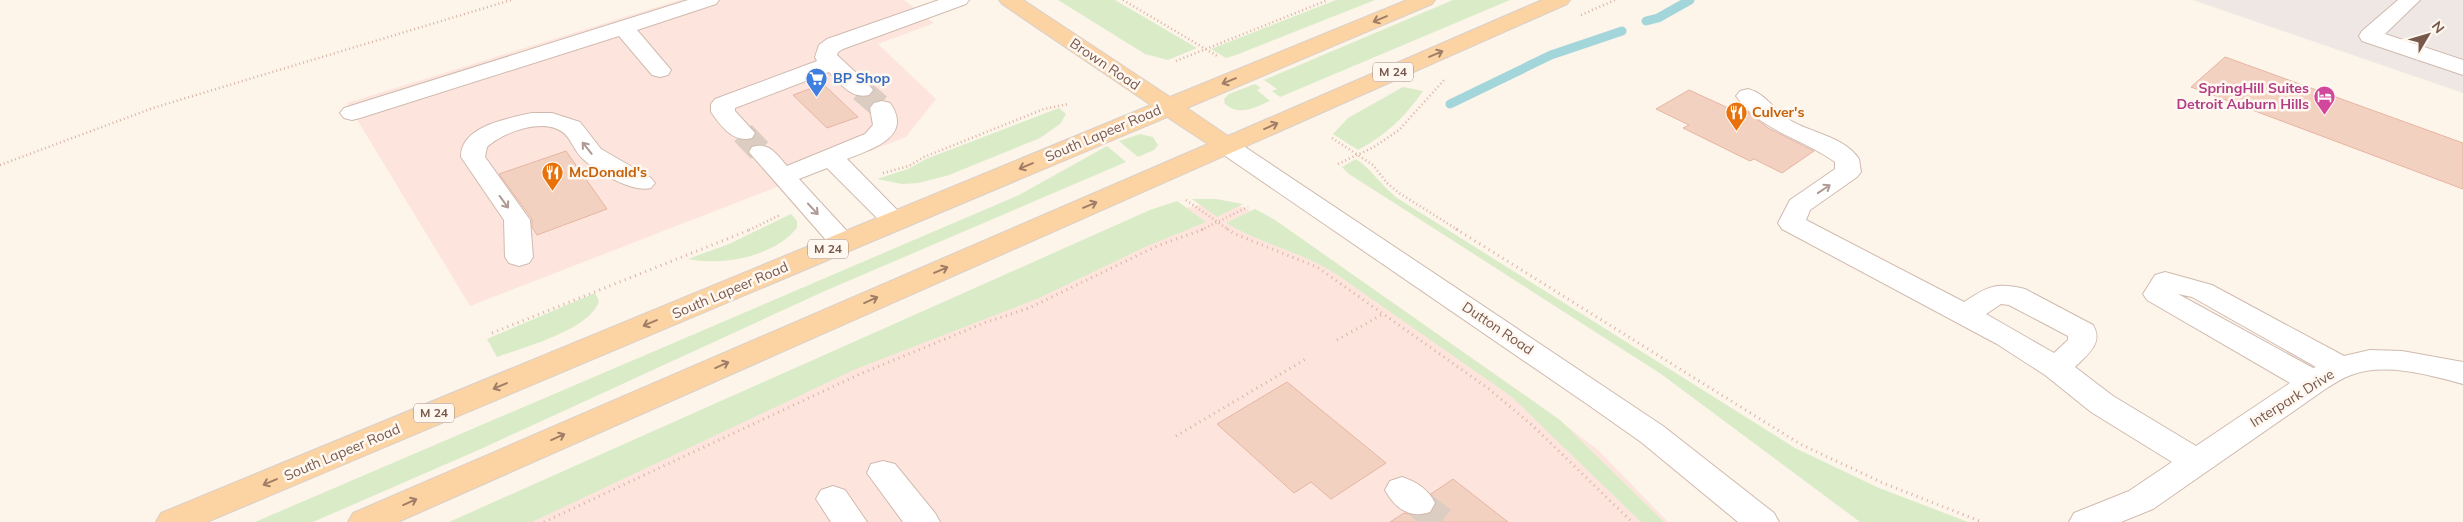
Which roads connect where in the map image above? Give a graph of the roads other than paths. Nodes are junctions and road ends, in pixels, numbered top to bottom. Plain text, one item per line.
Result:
1 (709, 0) edge
2 (959, 0) edge
3 (1009, 0) edge
4 (1424, 0) edge
5 (1560, 0) edge
6 (2410, 0) edge
7 (622, 28) junction
8 (832, 63) junction
9 (2463, 68) edge
10 (660, 70) dead end
11 (862, 90) tunnel mouth
12 (1748, 96) dead end
13 (1168, 106) junction
14 (882, 108) dead end
15 (352, 113) dead end
16 (743, 133) tunnel mouth
17 (1227, 146) junction
18 (762, 152) tunnel mouth
19 (832, 158) junction
20 (783, 176) junction
21 (642, 183) dead end
22 (894, 220) junction
23 (843, 242) junction
24 (519, 257) dead end
25 (1966, 314) junction
26 (2341, 367) junction
27 (2056, 368) junction
28 (2463, 374) edge
29 (2313, 382) junction
30 (2195, 461) junction
31 (883, 473) dead end
32 (2139, 511) edge
33 (173, 522) edge
34 (365, 522) edge
35 (923, 522) edge
36 (1762, 522) edge
37 (2086, 522) edge

1 - 7 street
2 - 8 street
3 - 13 main road, Brown Road
4 -> 13 main road, South Lapeer Road / M 24
17 -> 5 main road, M 24
6 - 9 street
7 - 10 street
7 - 15 street
8 - 11 street
8 - 16 street
25 -> 12 street
13 - 17 main road, Brown Road
13 -> 22 main road, South Lapeer Road / M 24
14 - 19 street
34 -> 17 main road, M 24
17 - 36 street, Dutton Road
18 - 20 street
19 - 20 street
19 - 22 street
20 -> 23 street
21 -> 24 street
22 - 23 main road, South Lapeer Road / M 24
23 -> 33 main road, South Lapeer Road / M 24
25 - 27 street
25 - 27 street
26 - 28 street, Interpark Drive
26 - 29 street, Interpark Drive
26 - 29 street
27 - 30 street
29 - 30 street, Interpark Drive
30 - 32 street, Interpark Drive
31 - 35 street
32 - 37 street, Interpark Drive

